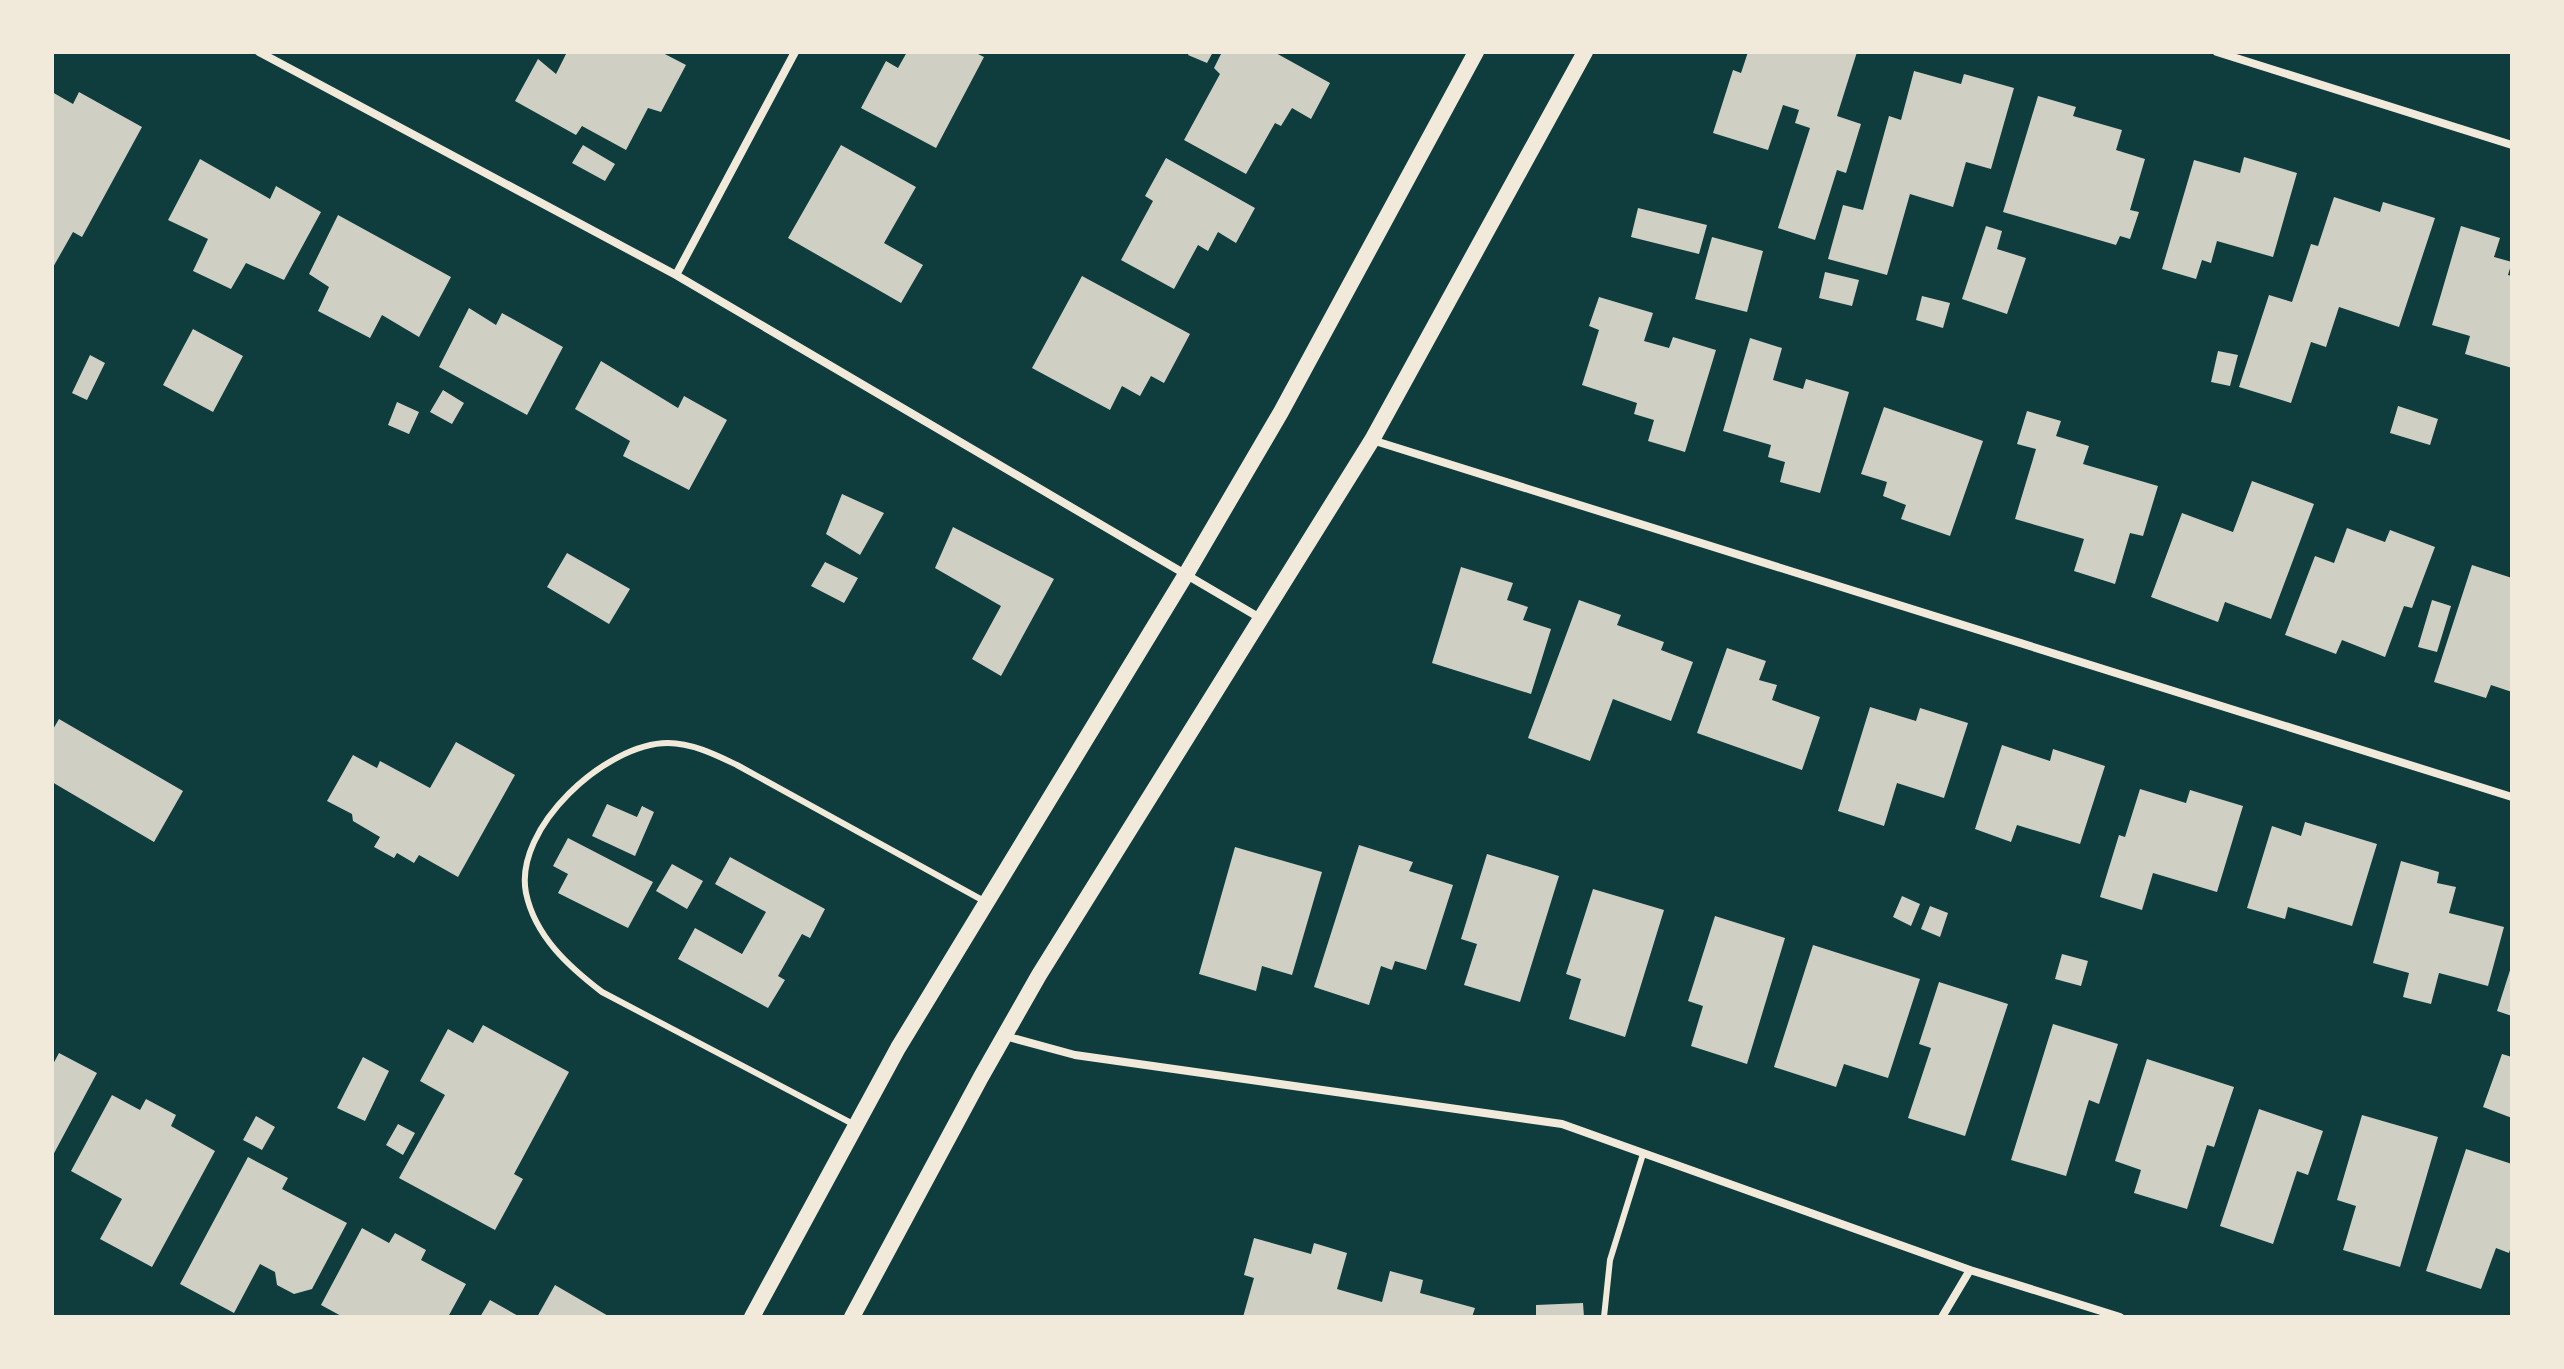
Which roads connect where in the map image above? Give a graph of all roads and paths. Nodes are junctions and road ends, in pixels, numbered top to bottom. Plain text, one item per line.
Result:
1 (259, 52) edge
2 (795, 52) edge
3 (1476, 52) edge
4 (1585, 52) edge
5 (2217, 52) edge
6 (2512, 145) edge
7 (676, 275) junction
8 (1372, 440) junction
9 (1185, 576) junction
10 (1260, 618) junction
11 (2512, 797) edge
12 (987, 903) junction
13 (1005, 1036) junction
14 (855, 1125) junction
15 (1643, 1154) junction
16 (1970, 1270) junction
17 (1604, 1314) edge
18 (752, 1317) edge
19 (852, 1317) edge
20 (1942, 1317) edge
21 (2120, 1317) edge

1 - 7 street
2 - 7 street
3 - 9 main road
4 - 8 main road
5 - 6 street
7 - 9 street
8 - 10 main road
8 - 11 street
9 - 10 street
9 - 12 main road
10 - 13 main road
12 - 14 main road
12 - 14 lane
13 - 15 street
13 - 19 main road
14 - 18 main road
15 - 16 street
15 - 17 lane
16 - 20 street
16 - 21 street

